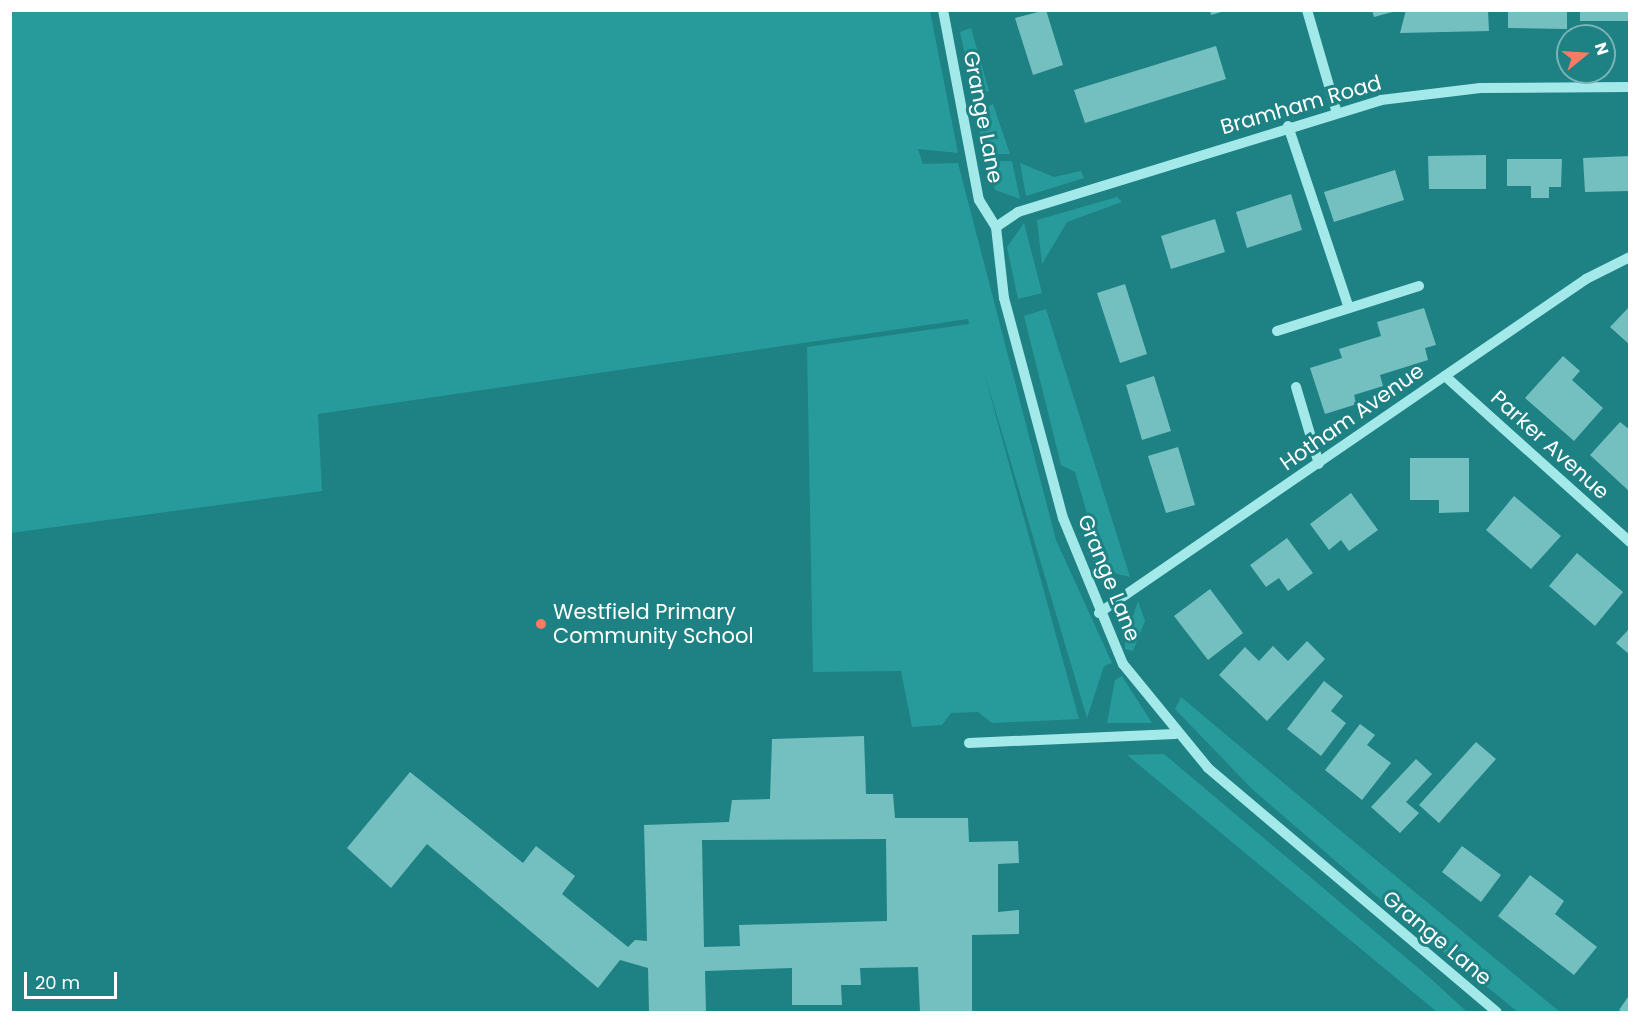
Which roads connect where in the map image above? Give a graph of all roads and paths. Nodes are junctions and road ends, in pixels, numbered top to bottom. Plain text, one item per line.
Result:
1 (943, 10) edge
2 (1307, 10) edge
3 (1629, 87) edge
4 (1336, 110) junction
5 (1288, 126) junction
6 (996, 227) junction
7 (1629, 257) edge
8 (1419, 286) dead end
9 (1349, 308) junction
10 (1277, 331) dead end
11 (1445, 376) junction
12 (1296, 387) dead end
13 (1319, 464) junction
14 (1629, 542) edge
15 (1099, 613) junction
16 (1175, 734) junction
17 (969, 743) dead end
18 (1497, 1012) edge

1 - 6 street, Grange Lane
2 - 4 street
3 - 4 street, Bramham Road
4 - 5 street, Bramham Road
5 - 6 street, Bramham Road
5 - 9 street
6 - 15 street, Grange Lane
7 - 11 street, Hotham Avenue
8 - 9 street
9 - 10 street
11 - 13 street, Hotham Avenue
11 - 14 street, Parker Avenue
12 - 13 street
13 - 15 street, Hotham Avenue
15 - 16 street, Grange Lane
16 - 17 street
16 - 18 street, Grange Lane

